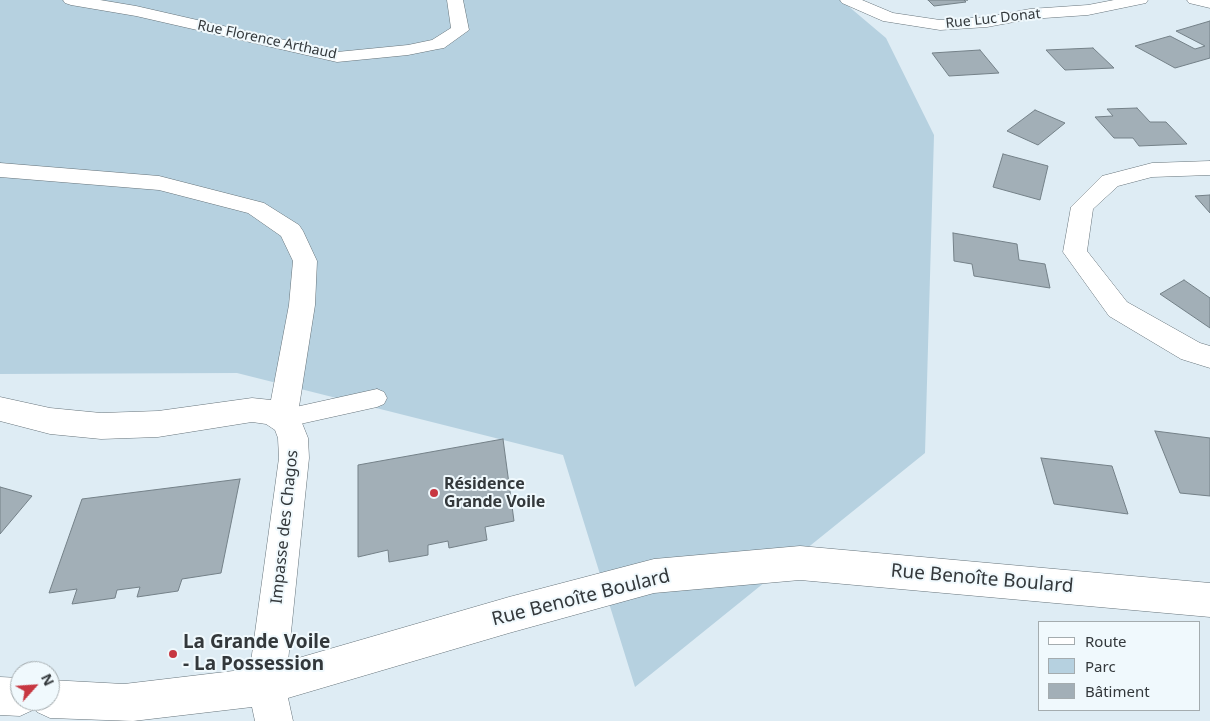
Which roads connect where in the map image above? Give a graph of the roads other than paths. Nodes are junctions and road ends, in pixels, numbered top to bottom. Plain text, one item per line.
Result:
1 (71, 0) edge
2 (154, 0) edge
3 (455, 0) edge
4 (848, 0) edge
5 (1140, 0) edge
6 (1195, 0) edge
7 (1210, 3) edge
8 (136, 12) junction
9 (1210, 168) edge
10 (0, 170) edge
11 (1210, 357) edge
12 (377, 398) dead end
13 (0, 409) edge
14 (282, 419) junction
15 (1210, 600) edge
16 (60, 700) edge
17 (271, 703) edge

1 - 8 street, Rue Florence Arthaud
2 - 8 street
3 - 8 street, Rue Florence Arthaud
4 - 5 street, Rue Luc Donat
6 - 7 street
9 - 11 street
10 - 14 street
12 - 14 lane
13 - 14 street
14 - 17 street, Impasse des Chagos
15 - 17 street, Rue Benoîte Boulard
16 - 17 street, Rue Benoîte Boulard

